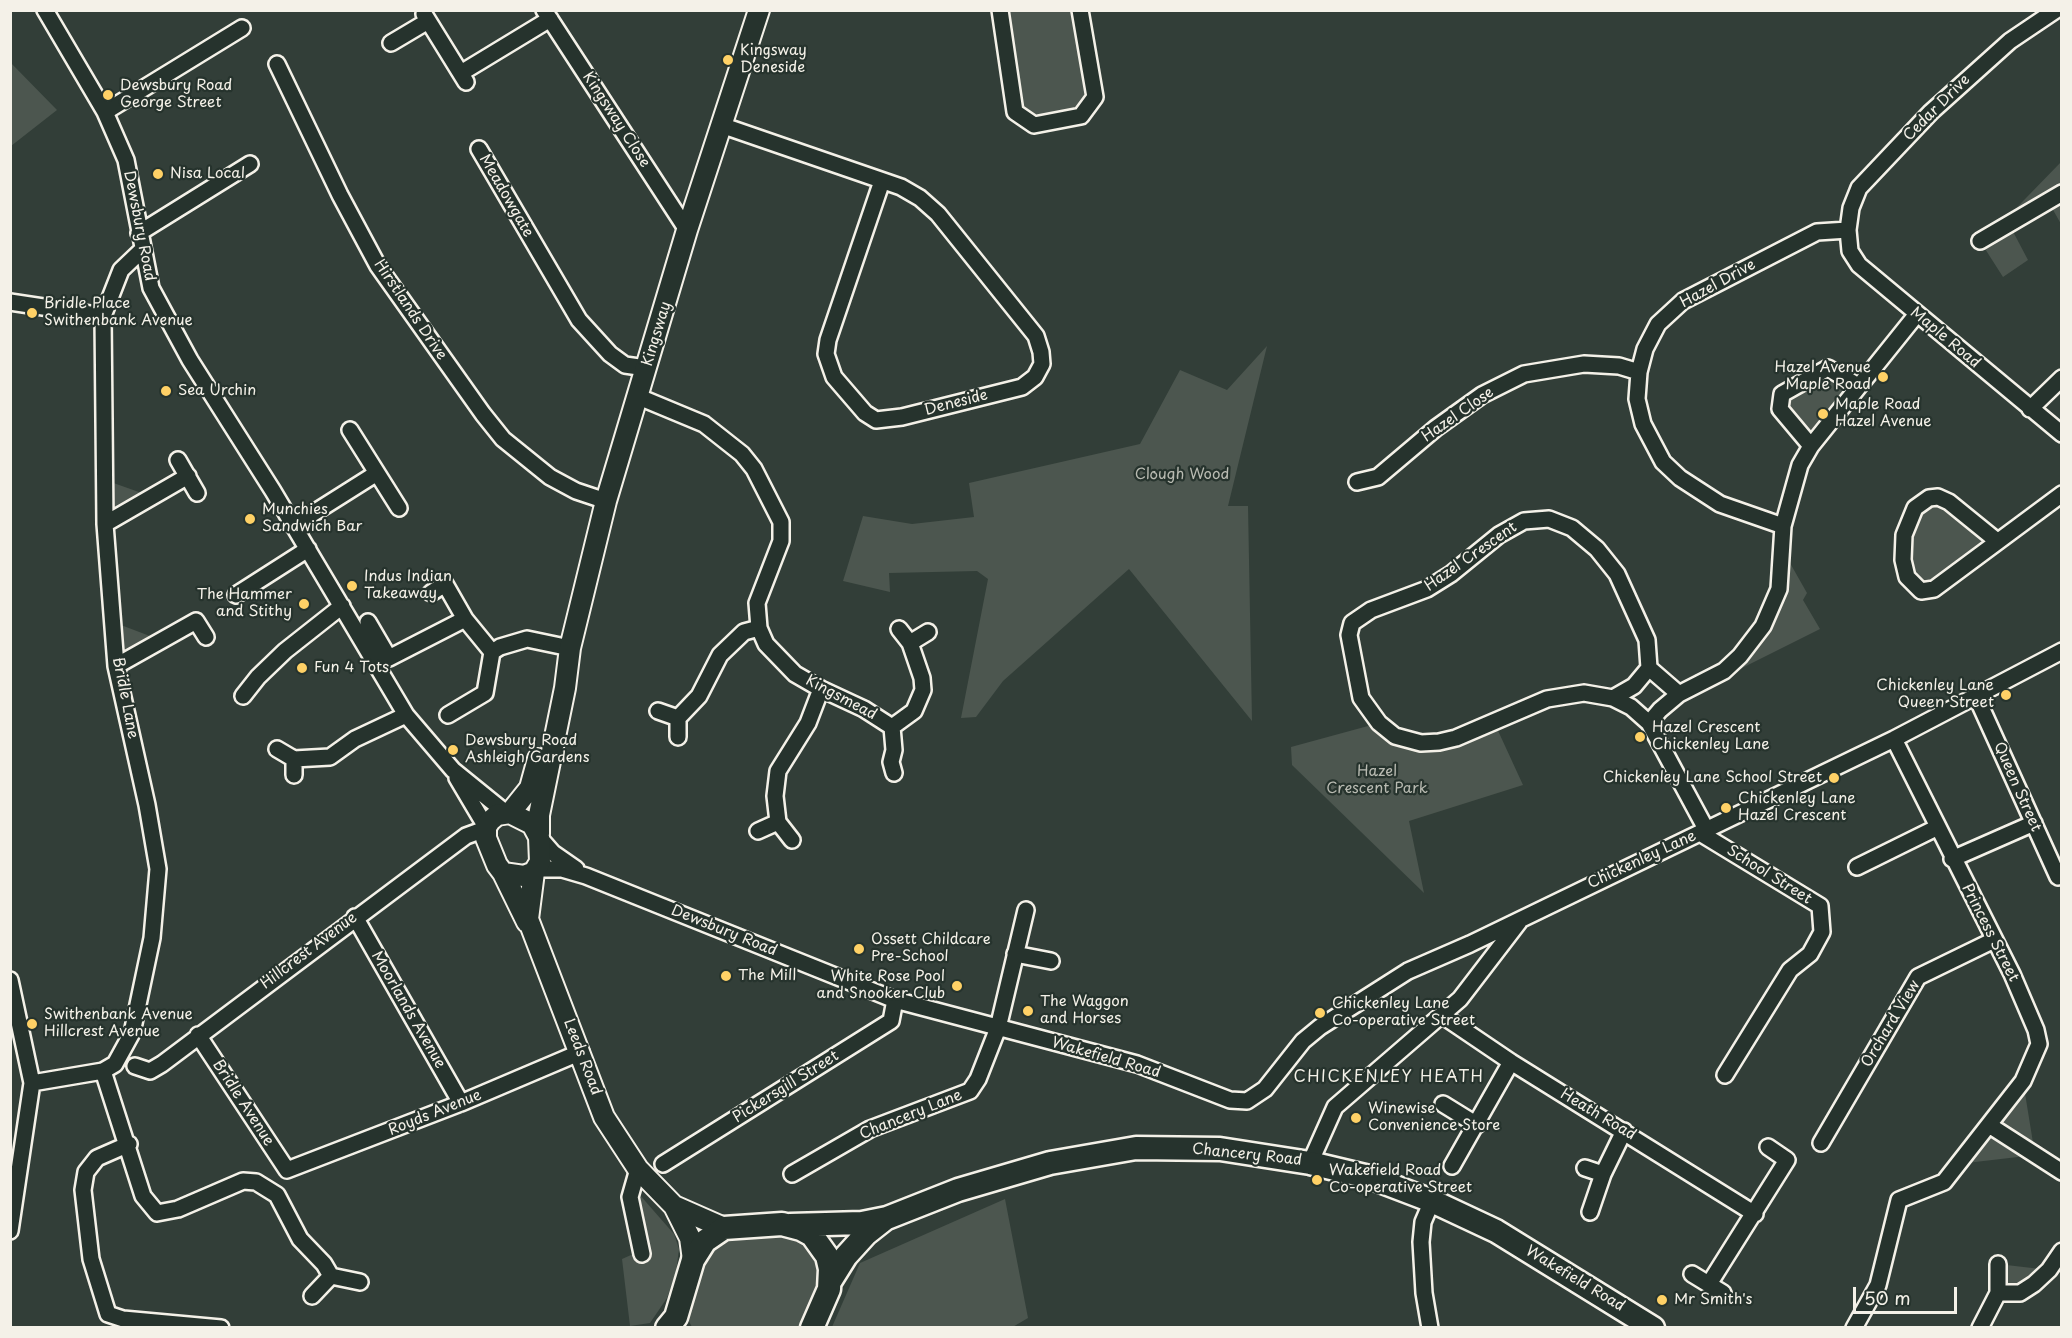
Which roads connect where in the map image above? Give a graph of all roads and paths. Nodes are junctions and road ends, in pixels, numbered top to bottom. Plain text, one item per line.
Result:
1 (45, 10) edge
2 (759, 10) edge
3 (1000, 10) edge
4 (1080, 10) edge
5 (2056, 10) edge
6 (547, 15) edge
7 (242, 28) dead end
8 (391, 43) dead end
9 (277, 64) dead end
10 (105, 112) junction
11 (721, 125) junction
12 (479, 149) dead end
13 (250, 164) dead end
14 (882, 181) junction
15 (2061, 193) edge
16 (687, 230) junction
17 (1848, 230) junction
18 (139, 233) junction
19 (1980, 241) dead end
20 (142, 249) junction
21 (10, 302) edge
22 (1917, 314) junction
23 (103, 316) junction
24 (646, 368) junction
25 (1638, 372) junction
26 (2061, 378) edge
27 (1858, 386) junction
28 (639, 397) junction
29 (2030, 409) junction
30 (350, 430) dead end
31 (2061, 434) edge
32 (1811, 446) junction
33 (178, 460) dead end
34 (377, 473) junction
35 (188, 476) junction
36 (1357, 482) dead end
37 (198, 493) dead end
38 (2061, 494) edge
39 (606, 501) junction
40 (399, 508) dead end
41 (105, 524) junction
42 (293, 526) junction
43 (1783, 526) junction
44 (1997, 541) junction
45 (308, 549) junction
46 (431, 593) dead end
47 (236, 595) dead end
48 (342, 606) junction
49 (465, 619) junction
50 (368, 622) dead end
51 (759, 628) junction
52 (899, 629) dead end
53 (928, 632) dead end
54 (206, 637) dead end
55 (910, 643) junction
56 (492, 652) junction
57 (2061, 652) edge
58 (569, 655) junction
59 (116, 666) junction
60 (1649, 668) junction
61 (821, 689) junction
62 (1679, 694) junction
63 (243, 696) dead end
64 (1976, 696) junction
65 (1613, 698) junction
66 (658, 711) dead end
67 (406, 715) junction
68 (448, 715) dead end
69 (678, 718) junction
70 (1649, 723) junction
71 (892, 727) junction
72 (678, 737) dead end
73 (1894, 739) junction
74 (277, 749) dead end
75 (294, 759) junction
76 (453, 770) junction
77 (894, 773) dead end
78 (294, 775) dead end
79 (508, 813) junction
80 (778, 822) junction
81 (2034, 823) junction
82 (486, 828) junction
83 (1936, 828) junction
84 (758, 831) dead end
85 (1703, 831) junction
86 (539, 836) junction
87 (792, 840) dead end
88 (1952, 859) junction
89 (1857, 867) dead end
90 (535, 871) junction
91 (503, 873) junction
92 (586, 876) junction
93 (2058, 877) dead end
94 (1026, 910) dead end
95 (1525, 915) junction
96 (355, 916) junction
97 (536, 940) junction
98 (1994, 940) junction
99 (1470, 944) junction
100 (1015, 954) junction
101 (1051, 961) dead end
102 (1483, 968) junction
103 (10, 981) edge
104 (895, 1000) junction
105 (1443, 1016) junction
106 (998, 1028) junction
107 (198, 1035) junction
108 (581, 1052) junction
109 (1511, 1062) junction
110 (135, 1066) dead end
111 (103, 1071) junction
112 (1725, 1076) dead end
113 (32, 1083) junction
114 (1247, 1101) joint
115 (461, 1103) junction
116 (1443, 1104) dead end
117 (1477, 1125) junction
118 (1989, 1125) junction
119 (1624, 1131) junction
120 (1821, 1143) dead end
121 (129, 1144) junction
122 (1768, 1147) dead end
123 (1310, 1162) junction
124 (663, 1164) dead end
125 (1452, 1166) dead end
126 (1585, 1168) dead end
127 (638, 1169) junction
128 (287, 1170) joint
129 (2061, 1173) edge
130 (792, 1174) dead end
131 (1603, 1174) junction
132 (1432, 1202) junction
133 (674, 1206) junction
134 (1590, 1212) dead end
135 (1755, 1214) junction
136 (887, 1218) junction
137 (790, 1225) junction
138 (724, 1228) junction
139 (10, 1231) edge
140 (1496, 1232) joint
141 (2061, 1251) edge
142 (642, 1254) dead end
143 (693, 1260) junction
144 (1998, 1264) dead end
145 (1692, 1274) dead end
146 (331, 1276) junction
147 (831, 1280) junction
148 (360, 1281) dead end
149 (1709, 1284) junction
150 (1723, 1293) dead end
151 (1998, 1293) junction
152 (312, 1296) dead end
153 (684, 1299) junction
154 (221, 1328) edge
155 (667, 1328) edge
156 (692, 1328) edge
157 (812, 1328) edge
158 (1430, 1328) edge
159 (1653, 1328) edge
160 (1854, 1328) edge
161 (1980, 1328) edge

1 - 10 street, Dewsbury Road
2 - 11 main road, Kingsway
3 - 4 street
5 - 17 street, Cedar Drive
6 - 8 street
6 - 16 street, Kingsway Close
7 - 10 street
9 - 39 street, Hirstlands Drive
10 - 18 street, Dewsbury Road
11 - 14 street, Deneside
11 - 16 main road, Kingsway
12 - 24 street, Meadowgate
13 - 18 street
14 - 14 street, Deneside
15 - 19 street
16 - 24 main road, Kingsway
17 - 22 street, Maple Road
17 - 25 street, Hazel Drive
18 - 20 street, Dewsbury Road
20 - 23 street, Bridle Lane
20 - 42 street, Dewsbury Road
21 - 23 street
22 - 27 street
22 - 29 street, Maple Road
23 - 41 street, Bridle Lane
24 - 28 main road, Kingsway
25 - 36 street, Hazel Close
25 - 43 street, Hazel Drive
26 - 29 street
27 - 32 street
27 - 32 street
28 - 39 main road, Kingsway
28 - 51 street, Kingsmead
29 - 31 street, Maple Road
30 - 34 street
32 - 43 street
33 - 35 street
34 - 40 street
34 - 42 street
35 - 37 street
35 - 41 street
38 - 44 street
39 - 58 main road, Kingsway
41 - 59 street, Bridle Lane
42 - 45 street, Dewsbury Road
43 - 62 street
44 - 44 street
45 - 47 street
45 - 48 street, Dewsbury Road
46 - 49 street
48 - 63 street
48 - 67 street, Dewsbury Road
49 - 50 street
49 - 56 street
51 - 61 street, Kingsmead
51 - 69 street
52 - 55 street, Kingsmead
53 - 55 street
54 - 59 street
55 - 71 street, Kingsmead
56 - 58 street
56 - 68 street
57 - 64 street, Chickenley Lane
58 - 79 main road, Kingsway
58 - 86 main road, Kingsway
59 - 111 street, Bridle Lane
60 - 62 street
60 - 65 street
60 - 65 street, Hazel Crescent
61 - 71 street, Kingsmead
61 - 80 street
62 - 70 street
64 - 73 street, Chickenley Lane
64 - 81 street, Queen Street
65 - 70 street, Hazel Crescent
66 - 69 street
67 - 75 street
67 - 76 street, Dewsbury Road
69 - 72 street
70 - 85 street, Hazel Crescent
71 - 77 street, Kingsmead
73 - 83 street, Princess Street
73 - 85 street, Chickenley Lane
74 - 75 street
75 - 78 street
76 - 79 street, Dewsbury Road
76 - 82 street, Dewsbury Road
79 - 82 main road
79 - 86 main road
80 - 84 street
80 - 87 street
81 - 88 street
81 - 93 street, Queen Street
82 - 91 main road
82 - 96 street, Hillcrest Avenue
83 - 88 street, Princess Street
83 - 89 street
85 - 95 street, Chickenley Lane
85 - 112 street, School Street
86 - 90 main road
86 - 92 street, Dewsbury Road
88 - 98 street, Princess Street
90 - 91 main road
90 - 92 street, Dewsbury Road
90 - 97 main road, Leeds Road
91 - 97 main road, Leeds Road
92 - 104 street, Dewsbury Road
94 - 100 street, Chancery Lane
95 - 99 street, Chickenley Lane
95 - 102 street
96 - 107 street, Hillcrest Avenue
96 - 115 street, Moorlands Avenue
97 - 108 main road, Leeds Road
98 - 118 street, Princess Street
98 - 120 street, Orchard View
99 - 102 street
99 - 114 street, Chickenley Lane
100 - 101 street
100 - 106 street, Chancery Lane
102 - 105 street
103 - 113 street
104 - 106 street, Wakefield Road
104 - 124 street, Pickersgill Street
105 - 109 street, Heath Road
105 - 123 street
106 - 114 street, Wakefield Road
106 - 130 street, Chancery Lane
107 - 110 street, Hillcrest Avenue
107 - 128 street, Bridle Avenue
108 - 115 street, Royds Avenue
108 - 127 main road, Leeds Road
109 - 117 street
109 - 119 street, Heath Road
111 - 113 street
111 - 121 street
113 - 139 street
115 - 128 street, Royds Avenue
116 - 117 street
117 - 125 street
118 - 129 street
118 - 160 street
119 - 131 street
119 - 135 street, Heath Road
121 - 146 street
121 - 154 street
122 - 135 street
123 - 132 highway, Chancery Road
123 - 136 highway, Chancery Road
126 - 131 street
127 - 133 main road, Leeds Road
127 - 142 street
131 - 134 street
132 - 140 highway, Chancery Road
132 - 158 street
133 - 138 main road, Leeds Road
133 - 143 main road, Leeds Road
135 - 149 street
136 - 137 highway, Chancery Road
136 - 147 highway, Chancery Road
137 - 138 highway, Chancery Road
137 - 147 highway
138 - 143 highway
140 - 159 highway, Wakefield Road
141 - 151 street
143 - 153 highway
144 - 151 street
145 - 149 street
146 - 148 street
146 - 152 street
147 - 157 highway, Chancery Road
149 - 150 street
151 - 161 street
153 - 155 highway
153 - 156 highway

